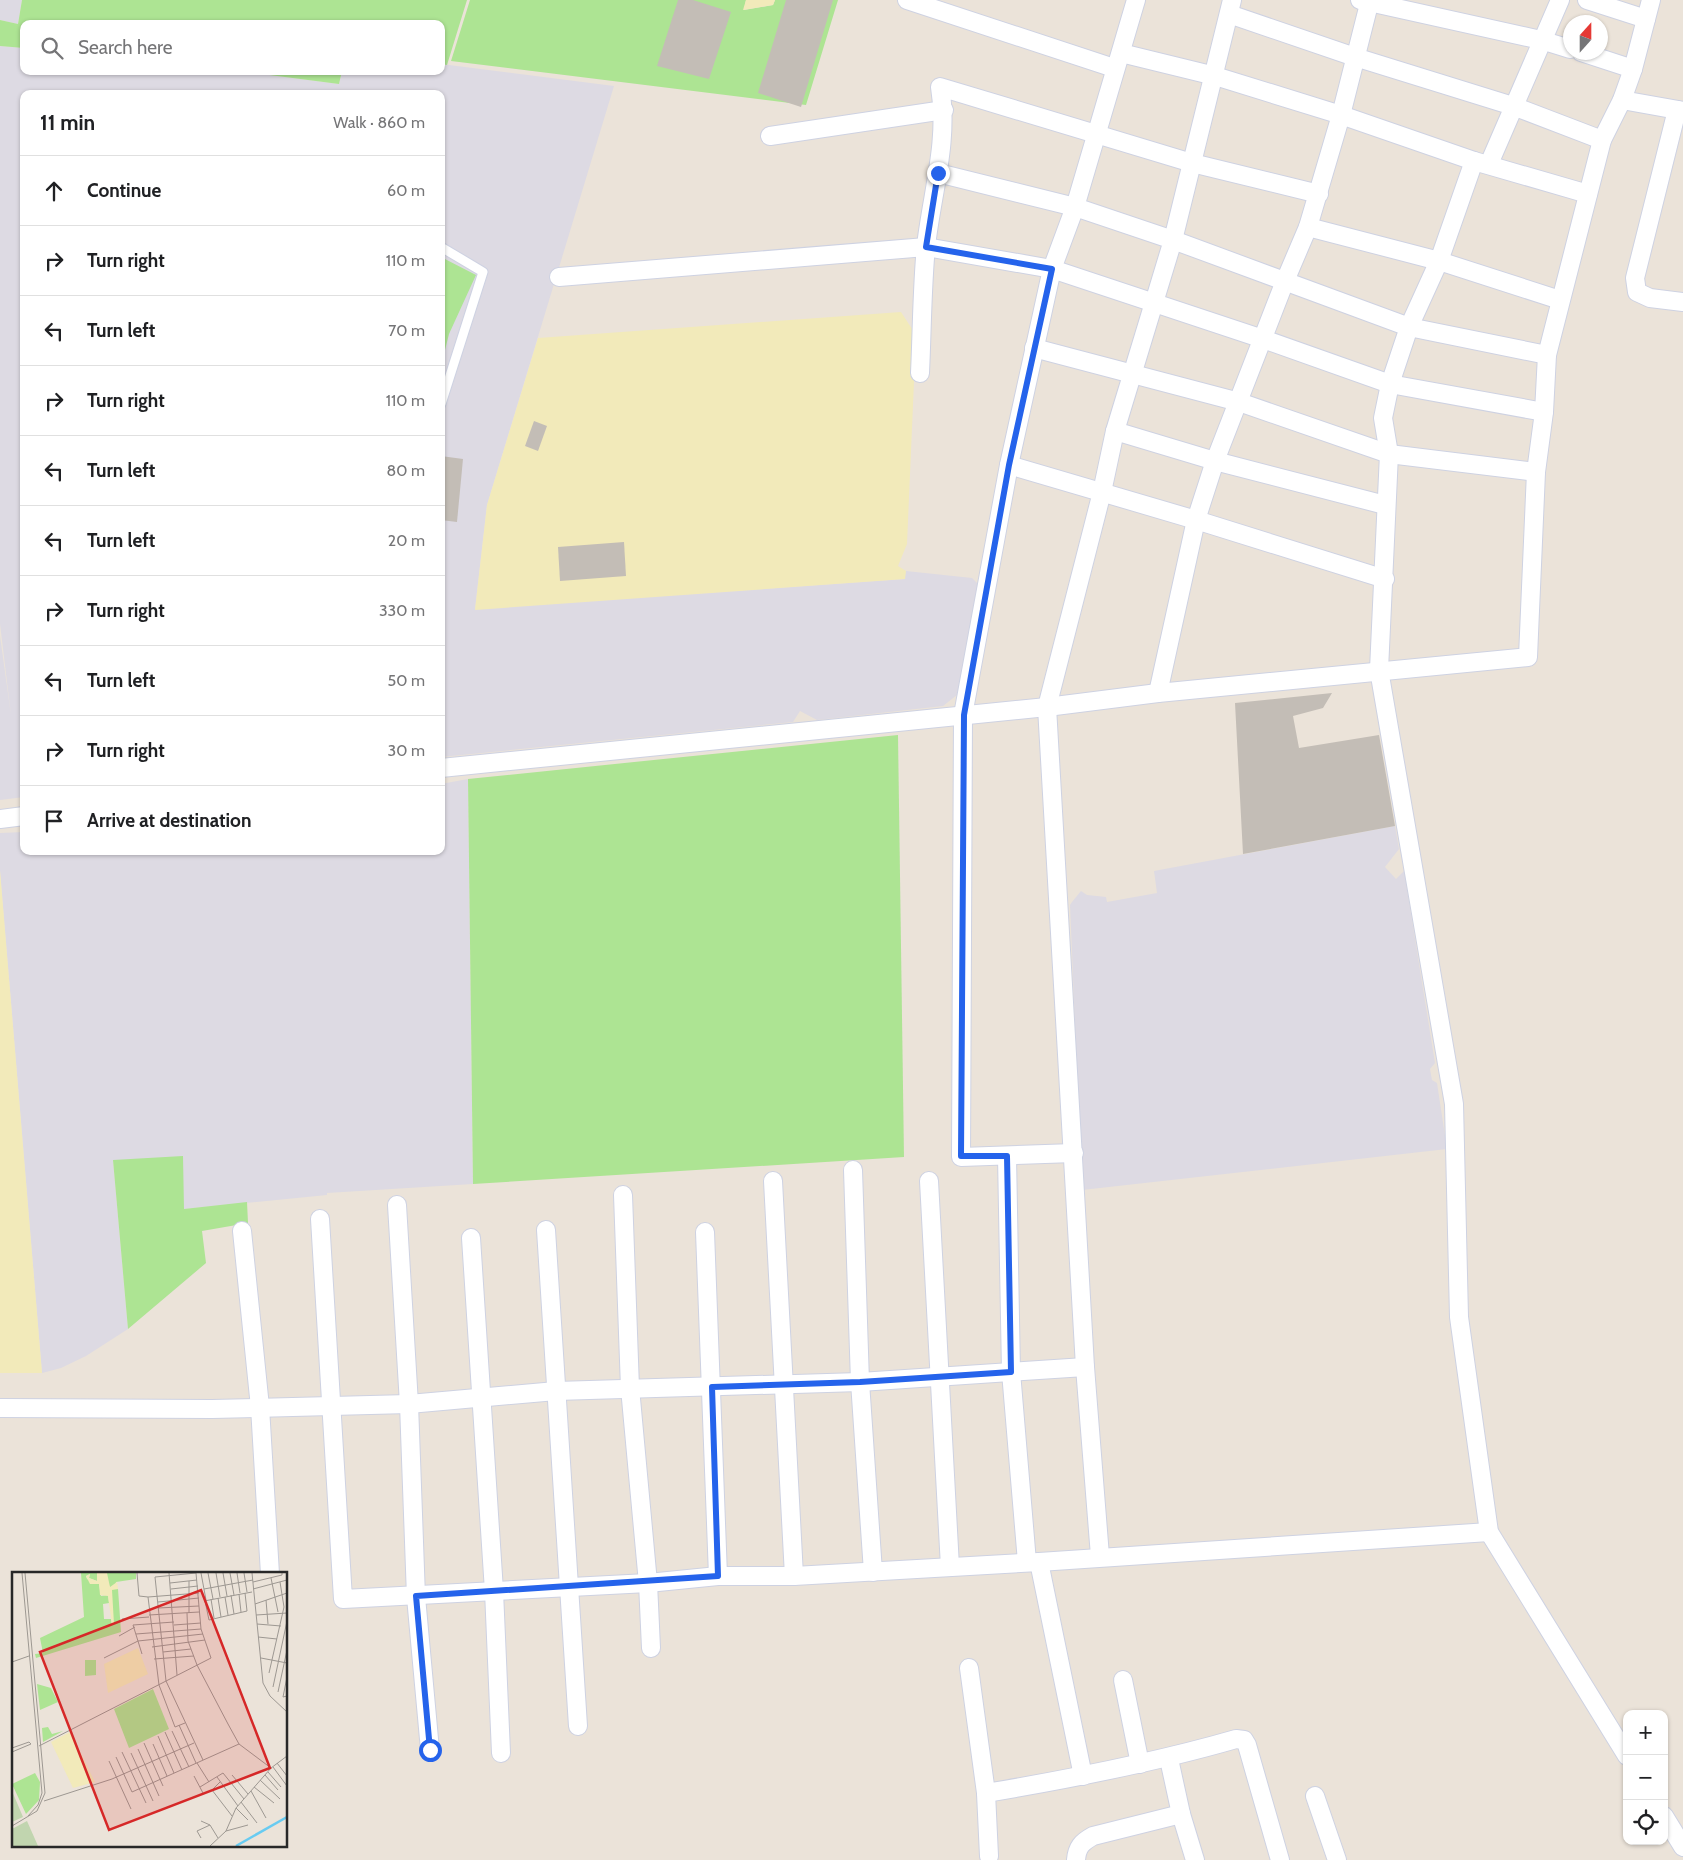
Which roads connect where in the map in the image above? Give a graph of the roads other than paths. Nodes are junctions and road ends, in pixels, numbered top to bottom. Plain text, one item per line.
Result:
1 (907, 0) edge
2 (1136, 0) edge
3 (1560, 0) edge
4 (1587, 0) edge
5 (1650, 0) edge
6 (1366, 1) edge
7 (1230, 7) edge
8 (1646, 19) junction
9 (1541, 40) junction
10 (1563, 47) edge
11 (1355, 57) junction
12 (1118, 60) junction
13 (1605, 60) edge
14 (1633, 69) junction
15 (1215, 76) junction
16 (1622, 100) junction
17 (1513, 106) junction
18 (944, 110) junction
19 (1680, 111) edge
20 (1341, 115) junction
21 (1096, 135) junction
22 (770, 136) dead end
23 (1602, 140) junction
24 (1192, 163) junction
25 (1482, 163) junction
26 (938, 173) junction
27 (1319, 194) junction
28 (1588, 194) junction
29 (1075, 207) junction
30 (1308, 228) junction
31 (1173, 240) junction
32 (926, 247) junction
33 (445, 249) edge
34 (1439, 260) junction
35 (1052, 269) junction
36 (559, 276) dead end
37 (1285, 281) junction
38 (1560, 300) junction
39 (1683, 302) edge
40 (1155, 303) junction
41 (1409, 327) junction
42 (1263, 339) junction
43 (1034, 348) junction
44 (1547, 355) junction
45 (920, 373) dead end
46 (1133, 374) junction
47 (1390, 384) junction
48 (445, 391) edge
49 (1239, 402) junction
50 (1544, 412) junction
51 (1115, 431) junction
52 (1389, 454) junction
53 (1215, 461) junction
54 (1009, 465) junction
55 (1536, 472) junction
56 (1102, 492) junction
57 (1385, 505) junction
58 (1196, 520) junction
59 (1385, 579) junction
60 (1379, 670) junction
61 (1158, 693) junction
62 (1047, 707) junction
63 (964, 715) junction
64 (445, 768) edge
65 (20, 816) edge
66 (0, 819) edge
67 (1074, 1153) junction
68 (1007, 1156) junction
69 (854, 1170) dead end
70 (772, 1181) dead end
71 (929, 1181) dead end
72 (623, 1195) dead end
73 (397, 1205) dead end
74 (320, 1219) dead end
75 (546, 1230) dead end
76 (242, 1231) dead end
77 (705, 1232) dead end
78 (471, 1238) dead end
79 (1084, 1366) junction
80 (1011, 1372) junction
81 (939, 1376) junction
82 (860, 1382) junction
83 (783, 1383) junction
84 (712, 1387) junction
85 (630, 1388) junction
86 (556, 1391) junction
87 (482, 1397) junction
88 (410, 1404) junction
89 (332, 1405) junction
90 (260, 1407) junction
91 (0, 1408) edge
92 (1489, 1532) junction
93 (1100, 1556) junction
94 (1033, 1562) junction
95 (950, 1567) junction
96 (270, 1572) edge
97 (873, 1572) junction
98 (718, 1576) junction
99 (794, 1576) junction
100 (648, 1583) junction
101 (568, 1585) junction
102 (494, 1591) junction
103 (416, 1596) junction
104 (651, 1648) dead end
105 (969, 1668) dead end
106 (1123, 1680) dead end
107 (578, 1726) dead end
108 (430, 1750) dead end
109 (502, 1752) dead end
110 (1626, 1755) edge
111 (1169, 1759) junction
112 (1140, 1764) junction
113 (1083, 1776) junction
114 (986, 1793) junction
115 (1316, 1796) dead end
116 (1181, 1814) junction
117 (1668, 1823) edge
118 (1683, 1847) edge
119 (989, 1856) dead end
120 (1076, 1860) edge
121 (1195, 1860) edge
122 (1280, 1860) edge
123 (1337, 1860) edge

1 - 12 street
2 - 12 street
3 - 9 street
4 - 8 street
5 - 8 street
6 - 9 street
6 - 11 street
7 - 11 street
7 - 15 street
8 - 14 street
9 - 10 street
9 - 17 street
11 - 17 street
11 - 20 street
12 - 15 street
12 - 21 street
13 - 14 street
14 - 16 street
15 - 20 street
15 - 24 street
16 - 19 street
16 - 23 street
17 - 23 street
17 - 25 street
18 - 21 street
18 - 22 street
18 - 26 street
19 - 39 street
20 - 25 street
20 - 27 street
21 - 24 street
21 - 29 street
23 - 28 street
24 - 27 street
24 - 31 street
25 - 28 street
25 - 34 street
26 - 29 street
26 - 32 street
27 - 30 street
28 - 38 street
29 - 31 street
29 - 35 street
30 - 34 street
30 - 37 street
31 - 37 street
31 - 40 street
32 - 35 street
32 - 36 street
32 - 45 street
33 - 48 lane
34 - 38 street
34 - 41 street
35 - 40 street
35 - 43 street
37 - 41 street
37 - 42 street
38 - 44 street
40 - 42 street
40 - 46 street
41 - 44 street
41 - 47 street
42 - 47 street
42 - 49 street
43 - 46 street
43 - 54 street
44 - 50 street
46 - 49 street
46 - 51 street
47 - 50 street
47 - 52 street
49 - 52 street
49 - 53 street
50 - 55 street
51 - 53 street
51 - 56 street
52 - 55 street
52 - 57 street
53 - 57 street
53 - 58 street
54 - 56 street
54 - 63 street
55 - 60 street
56 - 58 street
56 - 62 street
57 - 59 street
58 - 59 street
58 - 61 street
59 - 60 street
60 - 61 street
60 - 92 street
61 - 62 street
62 - 63 street
62 - 67 street
63 - 64 street
63 - 68 street
65 - 66 street
67 - 68 street
67 - 79 street
68 - 80 street
69 - 82 street
70 - 83 street
71 - 81 street
72 - 85 street
73 - 88 street
74 - 89 street
75 - 86 street
76 - 90 street
77 - 84 street
78 - 87 street
79 - 80 street
79 - 93 street
80 - 81 street
80 - 94 street
81 - 82 street
81 - 95 street
82 - 83 street
82 - 97 street
83 - 84 street
83 - 99 street
84 - 85 street
84 - 98 street
85 - 86 street
85 - 100 street
86 - 87 street
86 - 101 street
87 - 88 street
87 - 102 street
88 - 89 street
88 - 103 street
89 - 90 street
89 - 103 street
90 - 91 street
90 - 96 street
92 - 93 street
92 - 110 street
93 - 94 street
94 - 95 street
94 - 113 street
95 - 97 street
97 - 99 street
98 - 99 street
98 - 100 street
100 - 101 street
100 - 104 street
101 - 102 street
101 - 107 street
102 - 103 street
102 - 109 street
103 - 108 street
105 - 114 street
106 - 112 street
111 - 112 street
111 - 116 street
111 - 122 street
112 - 113 street
113 - 114 street
114 - 119 street
115 - 123 street
116 - 120 street
116 - 121 street
117 - 118 street

